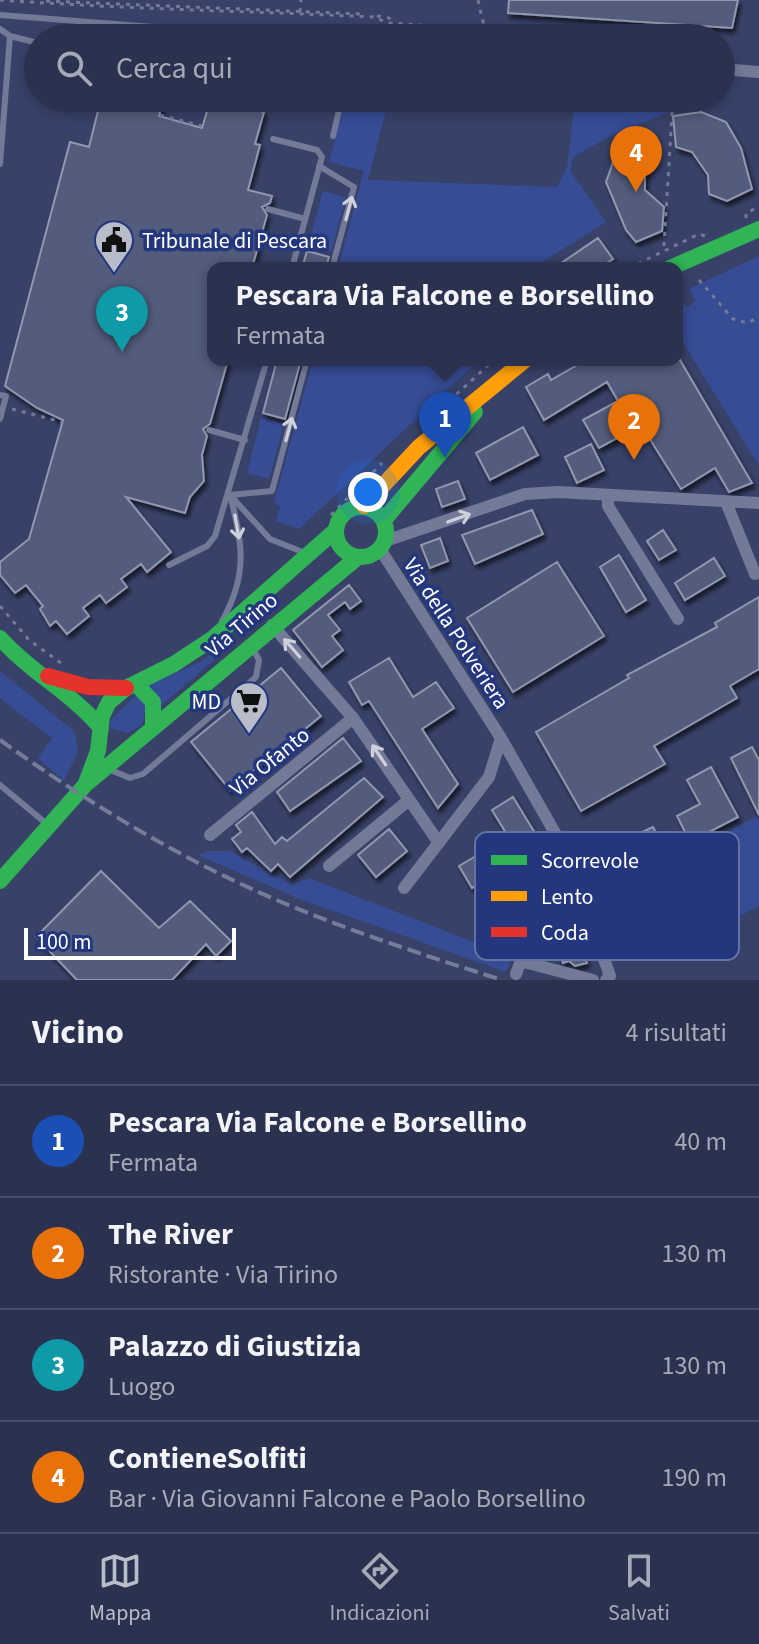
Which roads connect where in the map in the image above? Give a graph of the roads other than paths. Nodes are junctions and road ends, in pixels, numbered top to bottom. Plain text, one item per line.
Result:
1 (0, 15) edge
2 (108, 24) edge
3 (0, 29) edge
4 (10, 36) junction
5 (24, 40) edge
6 (735, 70) edge
7 (759, 72) edge
8 (339, 112) edge
9 (333, 136) dead end
10 (273, 139) dead end
11 (1, 145) edge
12 (0, 164) edge
13 (319, 166) junction
14 (268, 209) dead end
15 (305, 219) junction
16 (752, 225) edge
17 (294, 262) edge
18 (334, 262) edge
19 (681, 262) edge
20 (265, 366) edge
21 (305, 366) edge
22 (517, 366) edge
23 (518, 366) edge
24 (0, 395) edge
25 (0, 419) edge
26 (209, 430) dead end
27 (245, 440) junction
28 (230, 495) junction
29 (608, 495) junction
30 (726, 502) junction
31 (759, 503) edge
32 (364, 506) junction
33 (384, 520) junction
34 (336, 530) junction
35 (402, 537) junction
36 (382, 545) junction
37 (309, 554) junction
38 (358, 557) junction
39 (169, 565) dead end
40 (392, 569) junction
41 (755, 574) dead end
42 (678, 619) dead end
43 (272, 625) junction
44 (0, 638) edge
45 (213, 638) junction
46 (250, 644) junction
47 (36, 671) junction
48 (131, 686) junction
49 (353, 718) junction
50 (153, 726) junction
51 (102, 730) junction
52 (501, 738) junction
53 (138, 739) junction
54 (107, 769) junction
55 (86, 784) junction
56 (0, 785) edge
57 (409, 800) junction
58 (48, 825) junction
59 (554, 832) edge
60 (210, 835) dead end
61 (439, 843) junction
62 (329, 866) dead end
63 (0, 881) edge
64 (404, 888) dead end
65 (604, 960) edge
66 (518, 968) dead end
67 (593, 980) edge
68 (606, 980) edge

1 - 2 lane
3 - 4 lane
4 - 5 lane
4 - 11 lane
6 - 7 street
8 - 9 lane
10 - 13 lane
11 - 12 lane
13 - 15 lane
18 -> 13 lane
14 - 15 lane
15 - 17 lane
16 - 19 street
20 - 27 lane
28 -> 21 lane
22 - 32 street
23 - 33 street
24 - 25 lane
26 - 27 lane
27 - 28 lane
28 - 37 lane
28 - 39 lane
28 -> 45 lane
29 - 30 street
35 -> 29 street
29 - 42 street
30 - 31 street
30 - 41 street
32 - 33 street
32 - 34 street
33 - 36 street
34 - 37 street, Via Tirino
34 - 38 street
35 - 36 street
35 - 40 street
36 - 38 street
36 - 40 street, Via della Polveriera
37 - 45 street, Via Tirino
38 - 43 street, Via Tirino
40 - 52 street, Via della Polveriera
43 - 46 street, Via Tirino
49 -> 43 street
44 - 47 street
45 - 48 street, Via Tirino
46 - 50 street, Via Tirino
46 - 54 lane
47 - 48 street
47 - 51 street
48 - 50 street
48 - 51 street
57 -> 49 street
49 - 60 street, Via Ofanto
50 - 53 street
51 - 53 street
51 - 55 street
52 - 59 street, Via della Polveriera
52 - 61 street, Via della Polveriera
53 - 54 street
54 - 55 street
55 - 58 street
56 - 58 lane
57 - 61 street
57 - 62 street
58 - 63 street
61 - 64 street, Via della Polveriera
65 - 68 street, Via della Polveriera
66 - 67 street

